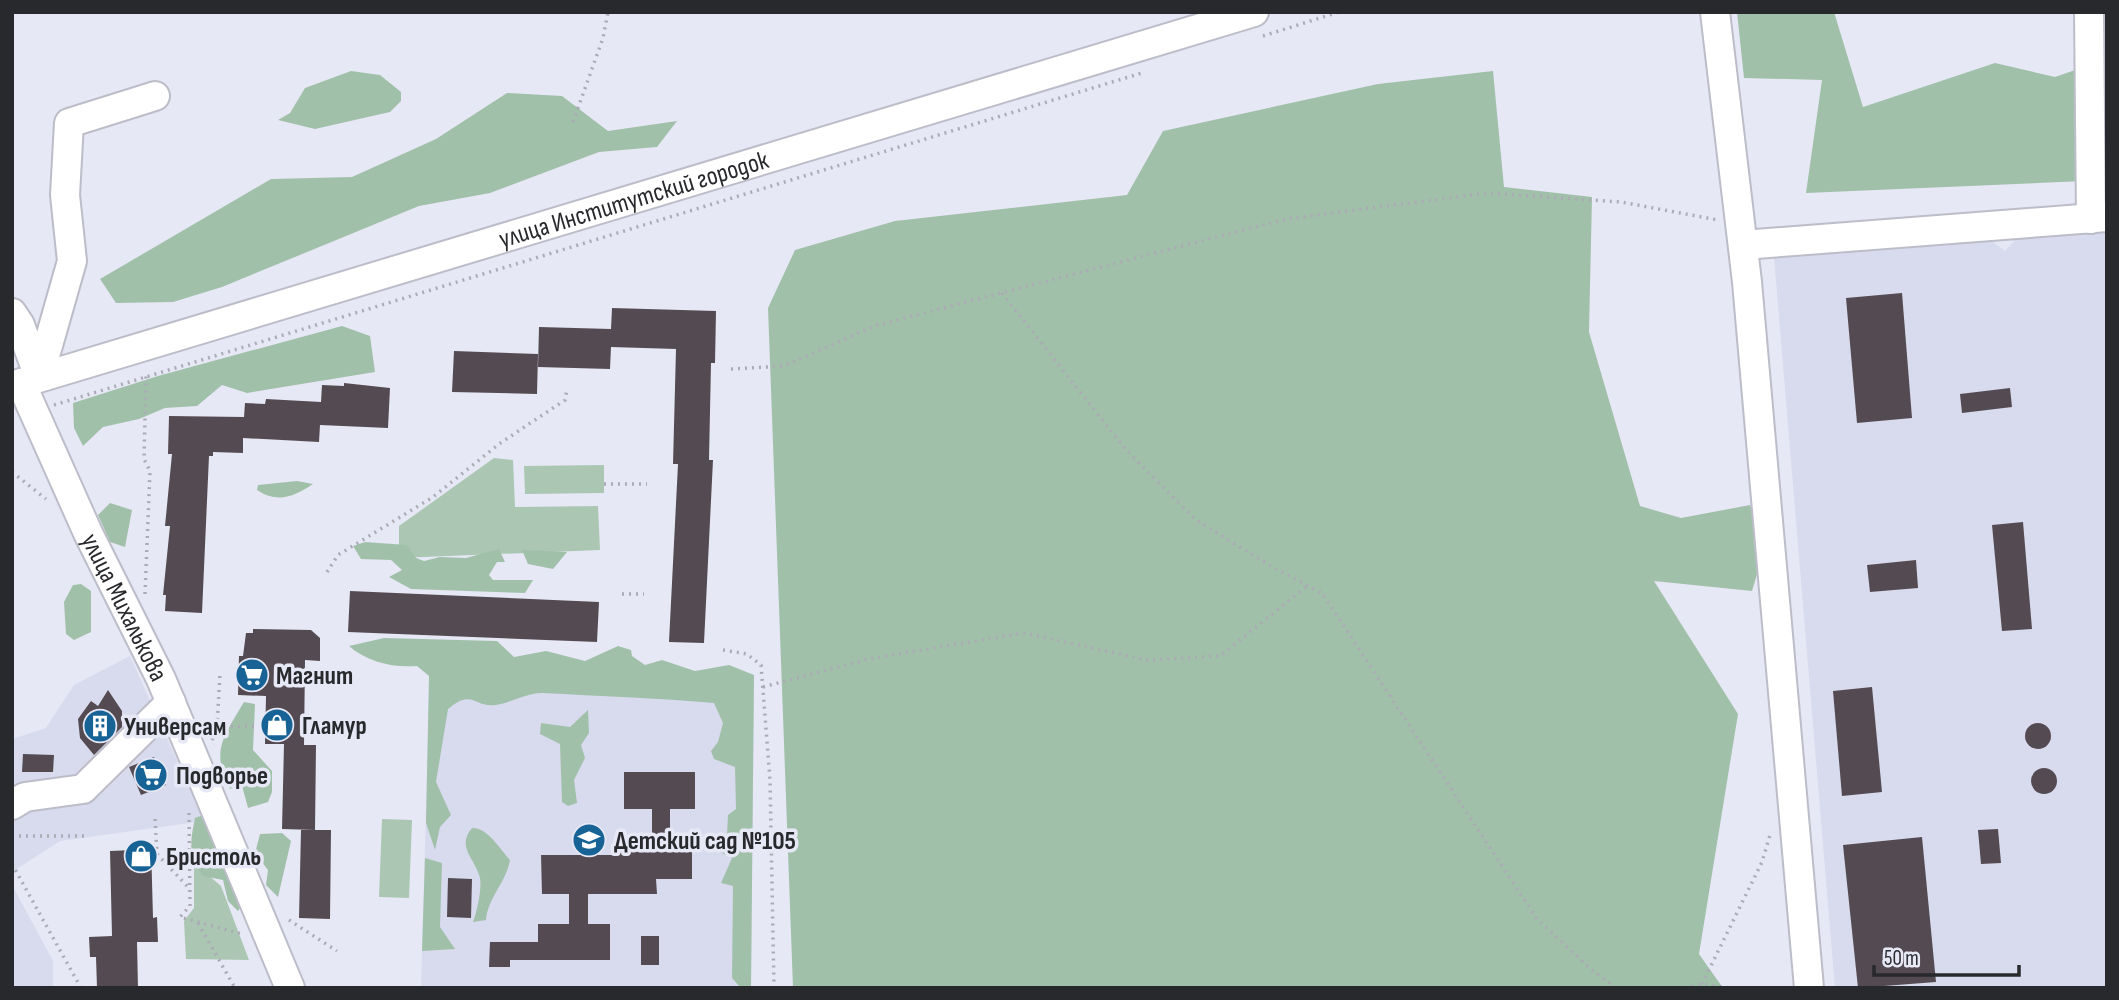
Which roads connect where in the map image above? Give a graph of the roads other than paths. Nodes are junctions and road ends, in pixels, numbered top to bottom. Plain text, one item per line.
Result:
1 (1715, 12) edge
2 (2089, 12) edge
3 (1257, 24) edge
4 (155, 96) dead end
5 (2099, 218) edge
6 (1742, 235) junction
7 (12, 313) edge
8 (24, 382) edge
9 (171, 702) junction
10 (12, 805) edge
11 (290, 988) edge
12 (1809, 988) edge

1 - 6 street
2 - 5 street
3 - 8 street, улица Институтский городок
4 - 8 street
5 - 6 street
6 - 12 street
7 - 8 street, улица Михалькова
8 - 9 street, улица Михалькова
9 - 10 street
9 - 11 street, улица Михалькова

